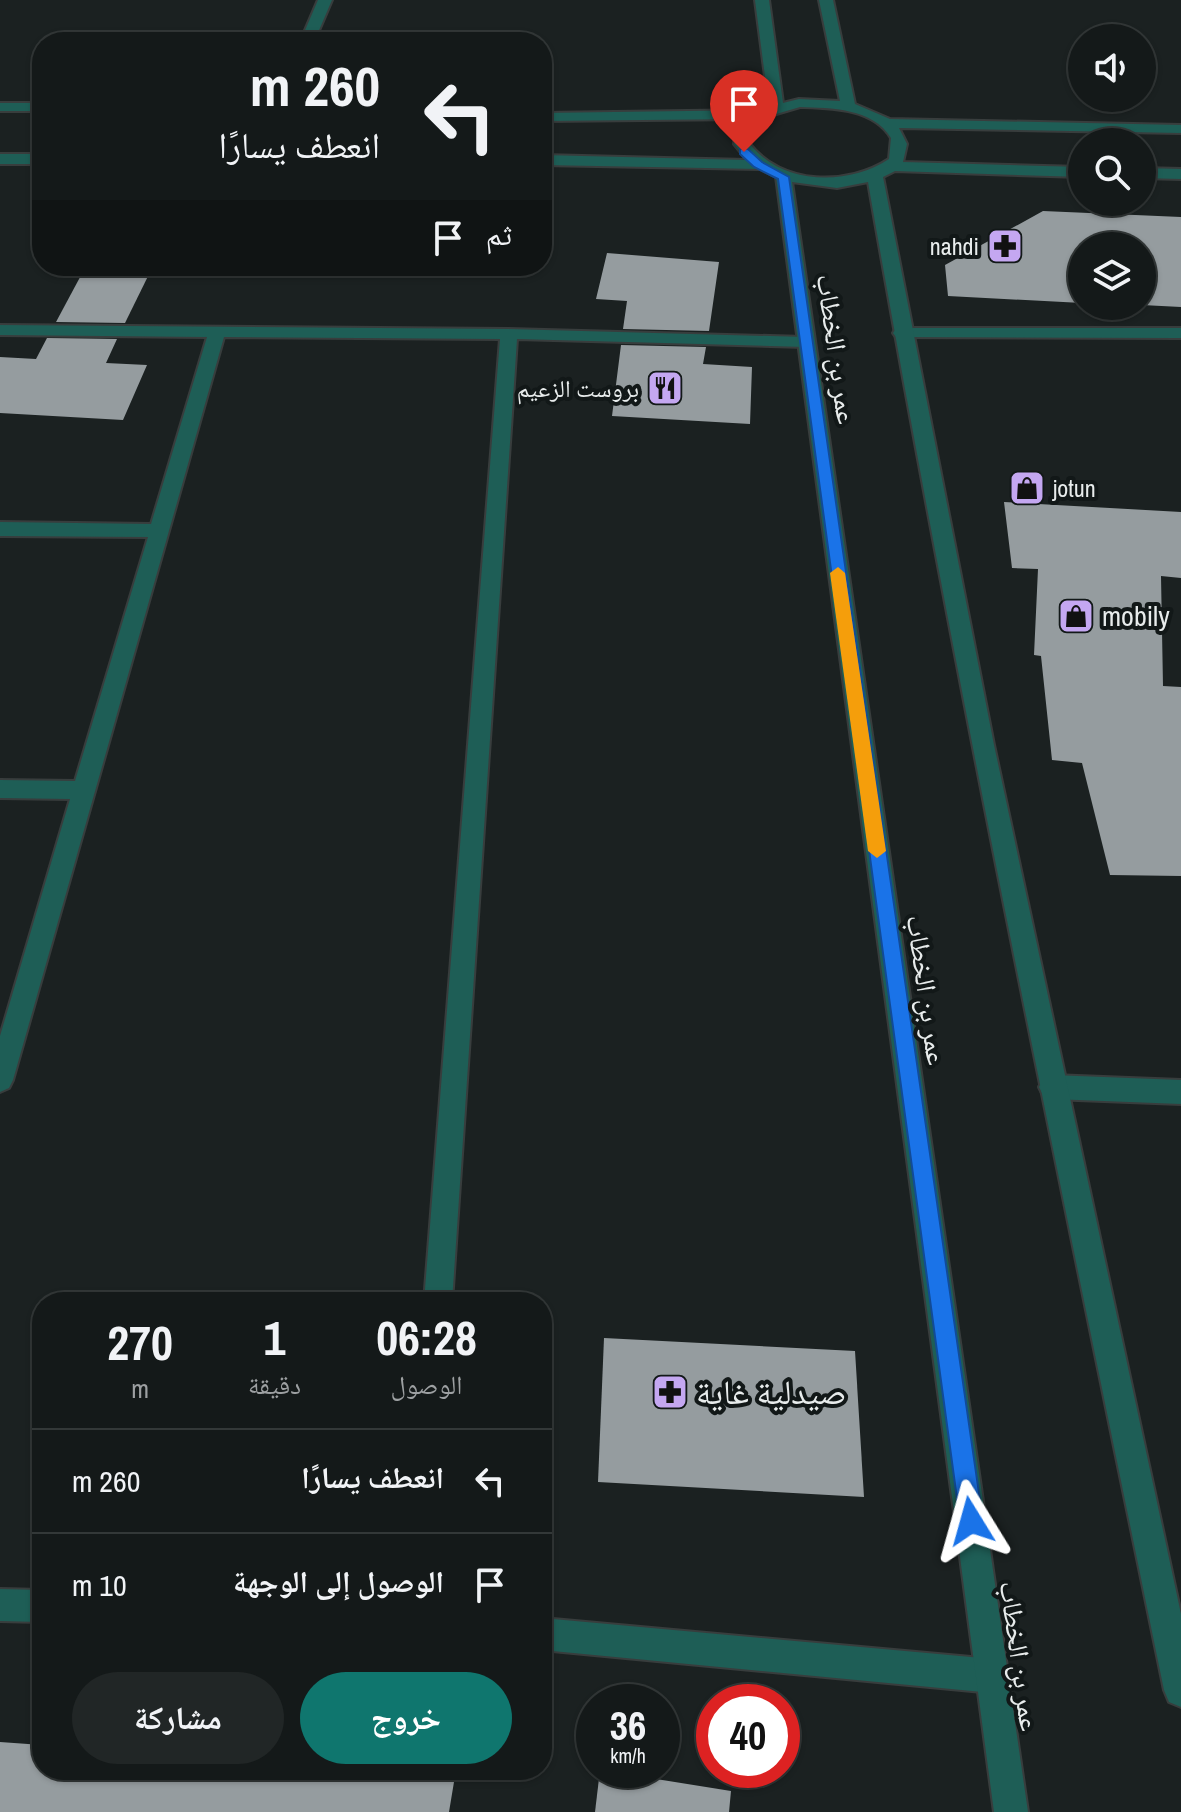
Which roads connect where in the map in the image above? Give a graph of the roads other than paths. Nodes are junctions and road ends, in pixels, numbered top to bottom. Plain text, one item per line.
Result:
1 (325, 0) edge
2 (762, 0) edge
3 (826, 0) edge
4 (311, 32) edge
5 (848, 106) junction
6 (0, 107) edge
7 (32, 107) edge
8 (776, 107) junction
9 (758, 114) junction
10 (552, 117) edge
11 (887, 123) junction
12 (1181, 129) edge
13 (0, 159) edge
14 (32, 159) edge
15 (552, 160) edge
16 (758, 165) junction
17 (882, 171) junction
18 (1068, 172) edge
19 (1156, 173) edge
20 (1181, 174) edge
21 (784, 177) junction
22 (0, 330) edge
23 (217, 332) junction
24 (902, 333) junction
25 (1181, 333) edge
26 (509, 334) junction
27 (805, 342) junction
28 (0, 529) edge
29 (159, 531) junction
30 (0, 789) edge
31 (84, 790) junction
32 (0, 1080) edge
33 (1052, 1087) junction
34 (1181, 1092) edge
35 (439, 1292) edge
36 (0, 1605) edge
37 (32, 1606) edge
38 (1174, 1619) edge
39 (552, 1635) edge
40 (993, 1676) junction
41 (1181, 1690) edge
42 (1011, 1812) edge

1 - 4 street
2 - 8 street
3 - 5 street
5 - 8 street
5 - 11 street
6 - 7 street
8 - 9 street
9 - 10 street
9 - 16 street
11 - 12 street
11 - 17 street
13 - 14 street
15 - 16 street
16 - 21 street
17 - 18 street
17 - 21 street
17 - 24 street
19 - 20 street
21 - 27 street, عمر بن الخطاب
22 - 23 street
23 - 26 street
23 - 29 street
24 - 25 street
24 - 33 street
26 - 27 street
26 - 35 street
27 - 40 street, عمر بن الخطاب
28 - 29 street
29 - 31 street
30 - 31 street
31 - 32 street
33 - 34 street
33 - 38 street
36 - 37 street
38 - 41 street
39 - 40 street
40 - 42 street, عمر بن الخطاب

